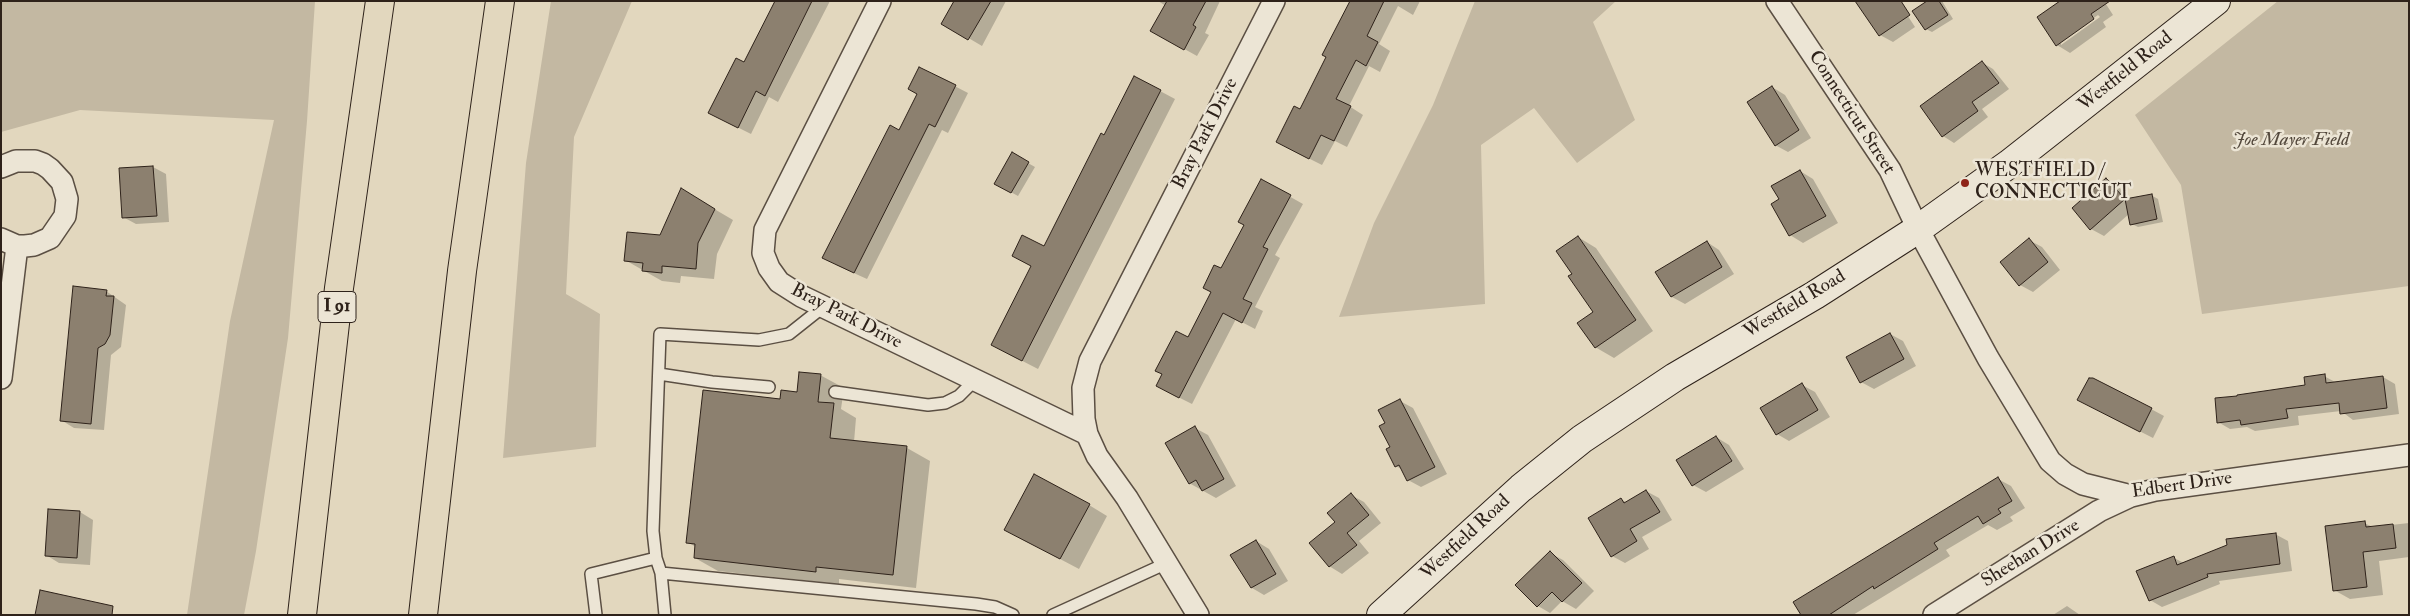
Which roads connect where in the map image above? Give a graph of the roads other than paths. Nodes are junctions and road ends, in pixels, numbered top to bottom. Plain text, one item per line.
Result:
1 (380, 1) edge
2 (500, 1) edge
3 (880, 1) edge
4 (1274, 1) edge
5 (1777, 1) edge
6 (2201, 6) edge
7 (1, 167) edge
8 (1918, 228) junction
9 (9, 243) edge
10 (823, 307) junction
11 (659, 374) junction
12 (1, 378) edge
13 (975, 380) junction
14 (769, 387) dead end
15 (835, 392) dead end
16 (1087, 434) junction
17 (2409, 455) edge
18 (2131, 496) junction
19 (656, 558) junction
20 (1167, 563) junction
21 (661, 573) junction
22 (302, 615) edge
23 (423, 615) edge
24 (596, 615) edge
25 (665, 615) edge
26 (1013, 615) edge
27 (1053, 615) edge
28 (1198, 615) edge
29 (1381, 615) edge
30 (1934, 615) edge

1 - 22 highway, I 91
2 - 23 highway
3 - 10 street, Bray Park Drive
4 - 16 street, Bray Park Drive
5 - 8 street, Connecticut Street
6 - 8 main road, Westfield Road
7 - 9 street
8 - 18 street, Edbert Drive
8 - 29 main road, Westfield Road
9 - 12 street
10 - 11 lane
10 - 13 street, Bray Park Drive
11 - 14 lane
11 - 19 lane
13 - 15 lane
13 - 16 street, Bray Park Drive
16 - 20 street, Bray Park Drive
17 - 18 street, Edbert Drive
18 - 30 street, Sheehan Drive
19 - 21 lane
19 - 24 lane
20 - 27 lane
20 - 28 street, Bray Park Drive
21 - 25 lane
21 - 26 lane

